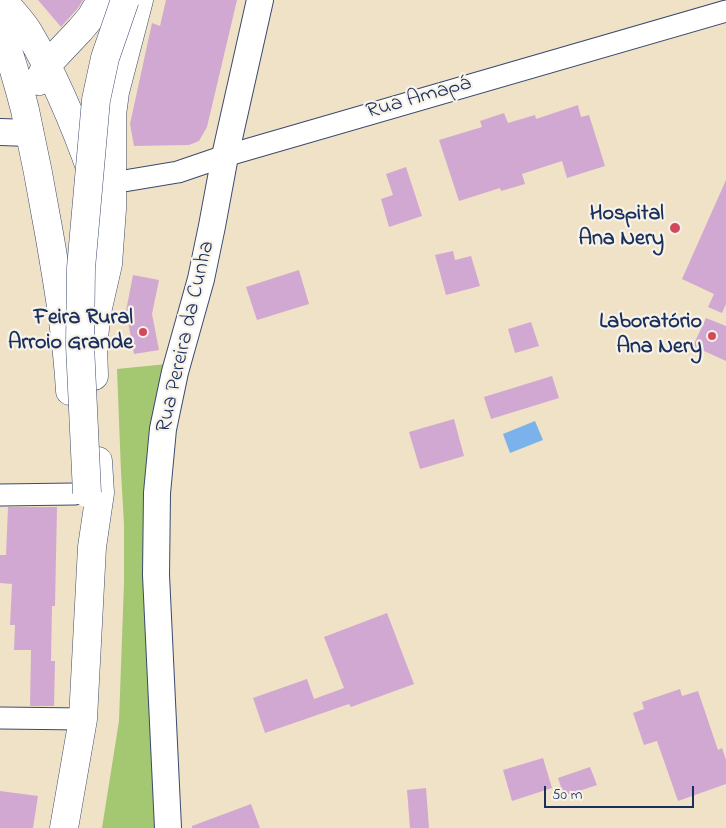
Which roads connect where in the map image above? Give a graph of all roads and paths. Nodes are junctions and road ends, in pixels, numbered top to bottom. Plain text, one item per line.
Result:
1 (3, 0) edge
2 (101, 0) edge
3 (125, 0) edge
4 (139, 0) edge
5 (260, 0) edge
6 (726, 11) edge
7 (0, 30) edge
8 (28, 32) junction
9 (68, 44) junction
10 (46, 66) junction
11 (115, 92) junction
12 (27, 121) junction
13 (0, 132) edge
14 (225, 156) junction
15 (112, 182) junction
16 (110, 226) junction
17 (51, 245) junction
18 (108, 264) junction
19 (81, 493) junction
20 (0, 495) edge
21 (92, 547) junction
22 (0, 718) edge
23 (83, 719) junction
24 (64, 828) edge
25 (168, 828) edge

1 - 8 main road
2 - 9 main road
3 - 19 main road, bridge
4 - 11 main road
5 - 14 street, Rua Pereira da Cunha
6 - 14 street, Rua Amapá
7 - 12 main road
8 - 9 main road
8 - 10 main road
9 - 10 main road
9 - 11 main road
10 - 12 main road
10 - 16 main road
11 - 15 main road
12 - 13 street
12 - 17 main road
14 - 15 street, Rua Amapá
14 - 25 street, Rua Pereira da Cunha
15 - 16 main road
16 - 18 main road
17 - 18 main road
17 - 19 main road
18 - 21 main road
19 - 20 street
19 - 21 main road
21 - 23 main road
22 - 23 street
23 - 24 main road

